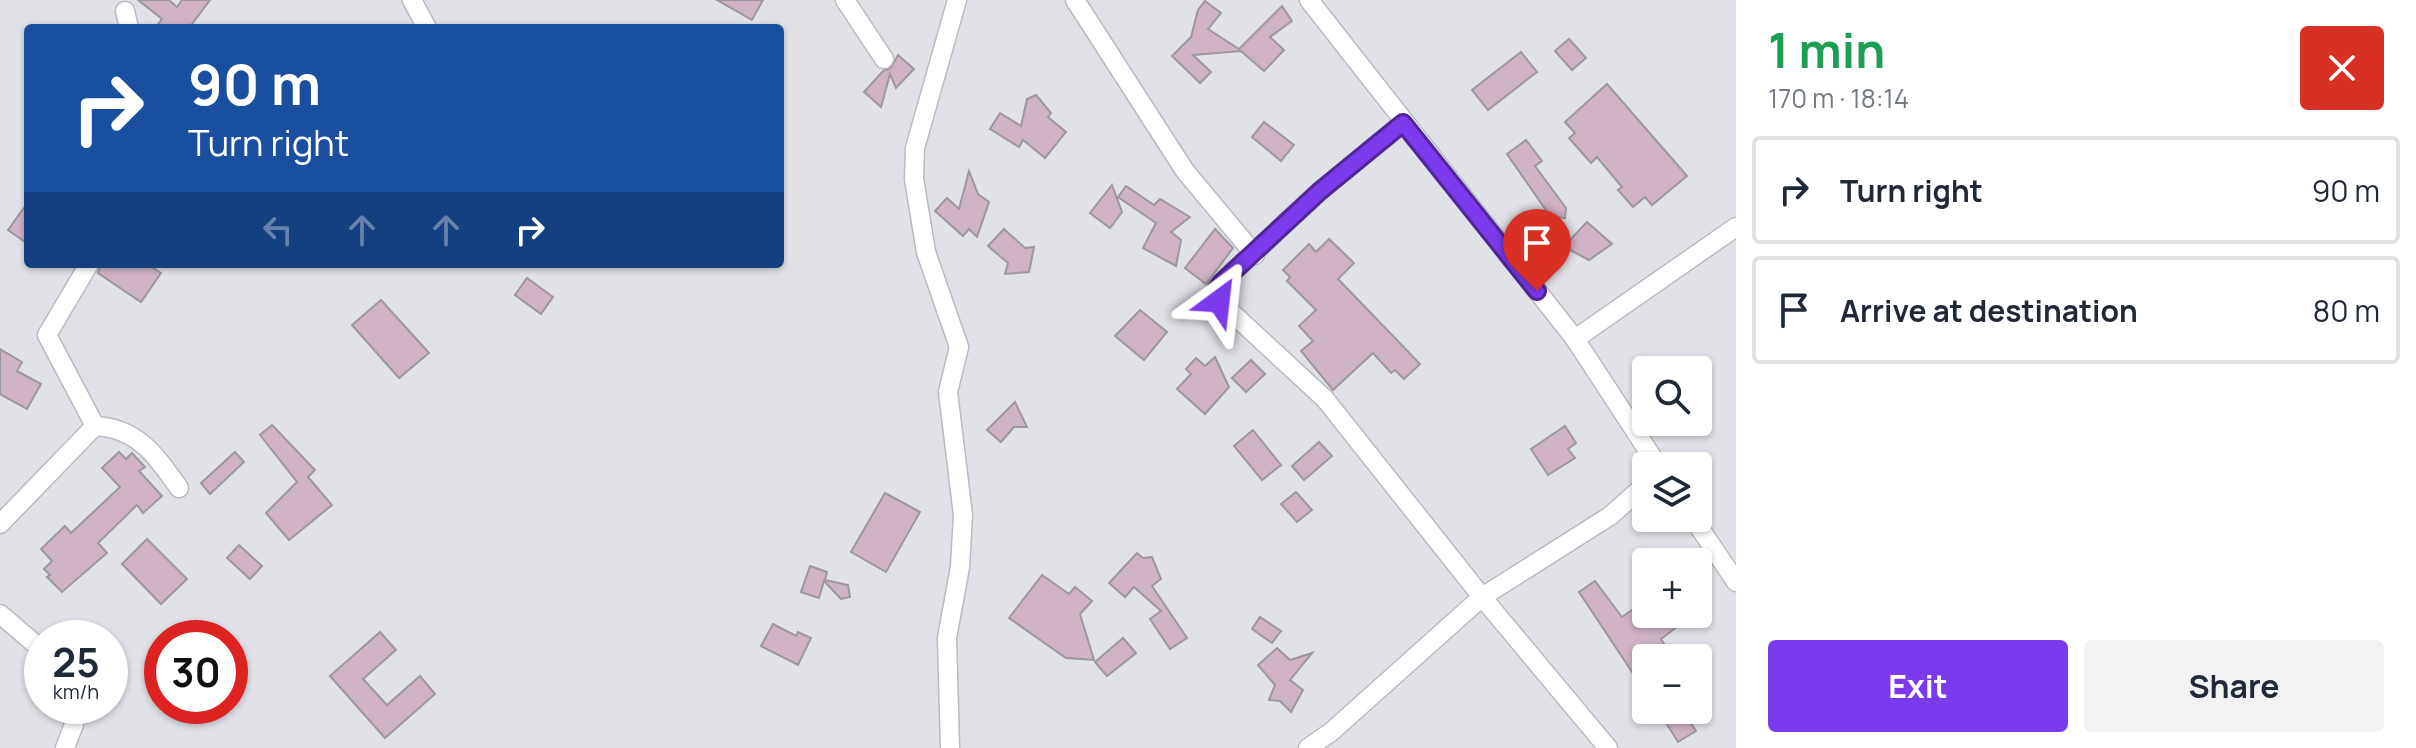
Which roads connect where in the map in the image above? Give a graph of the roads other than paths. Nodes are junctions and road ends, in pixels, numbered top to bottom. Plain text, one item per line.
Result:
1 (412, 0) edge
2 (845, 0) edge
3 (957, 0) edge
4 (1075, 0) edge
5 (1309, 0) edge
6 (425, 24) edge
7 (884, 59) dead end
8 (1403, 123) junction
9 (1736, 227) edge
10 (1255, 255) junction
11 (87, 268) edge
12 (1575, 339) junction
13 (95, 426) junction
14 (1649, 452) edge
15 (179, 488) dead end
16 (1632, 496) edge
17 (0, 524) edge
18 (1702, 532) edge
19 (1736, 582) edge
20 (1482, 597) junction
21 (0, 614) edge
22 (24, 635) edge
23 (74, 724) edge
24 (65, 748) edge
25 (950, 748) edge
26 (1308, 748) edge
27 (1608, 748) edge

1 - 6 street
2 - 7 street
3 - 25 street
4 - 10 street
5 - 8 street
8 - 10 street
8 - 12 street
9 - 12 street
10 - 20 street
11 - 13 street
12 - 14 street
13 - 15 street
13 - 17 street
16 - 20 street
18 - 19 street
20 - 26 street
20 - 27 street
21 - 22 street
23 - 24 street

